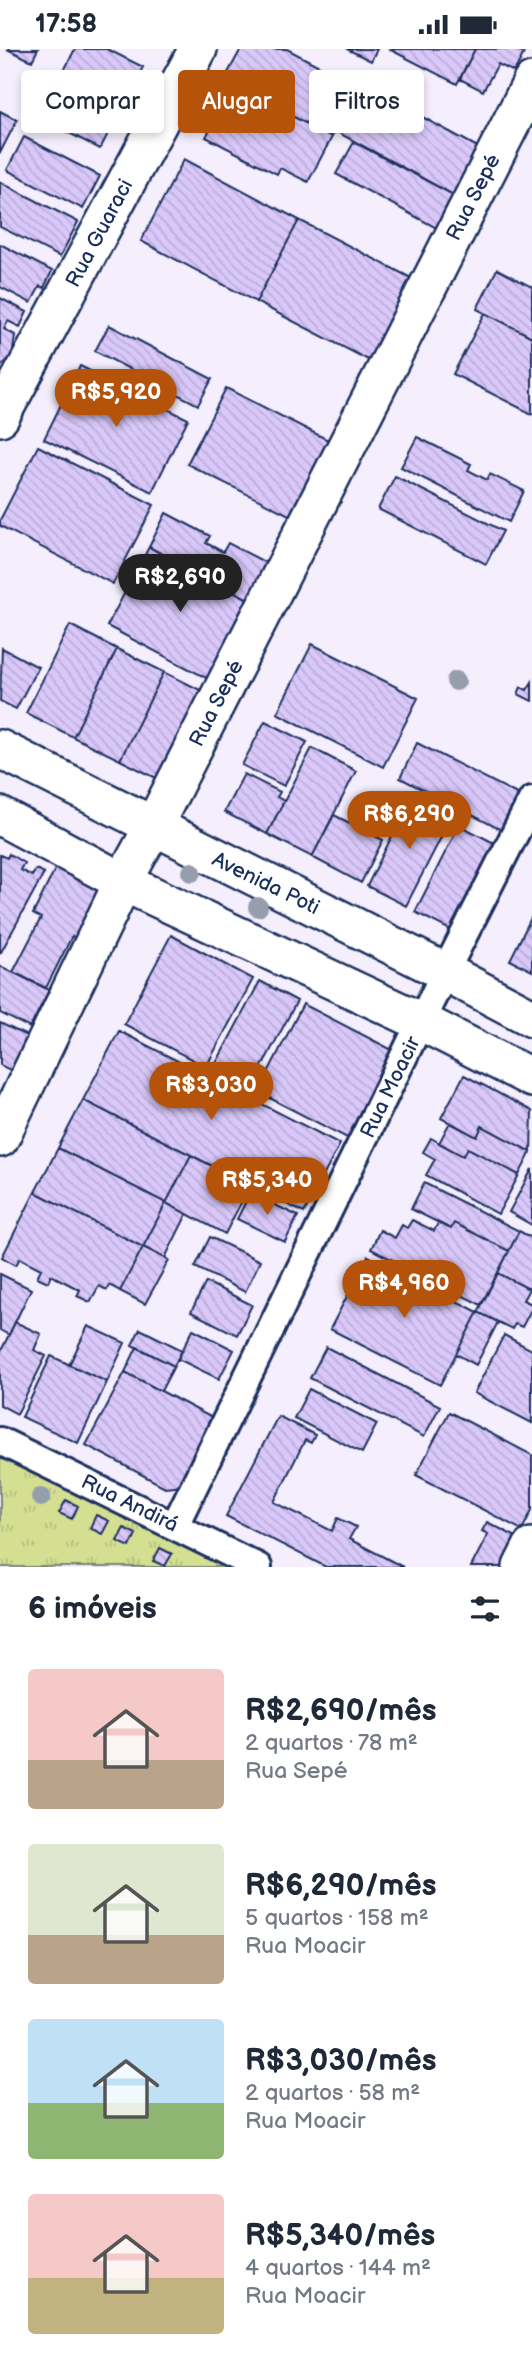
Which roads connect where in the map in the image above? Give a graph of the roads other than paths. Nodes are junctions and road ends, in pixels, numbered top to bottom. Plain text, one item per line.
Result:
1 (198, 49) edge
2 (532, 82) edge
3 (0, 417) edge
4 (0, 749) edge
5 (532, 800) edge
6 (0, 815) edge
7 (153, 827) junction
8 (123, 882) junction
9 (445, 972) junction
10 (532, 1018) edge
11 (422, 1022) junction
12 (532, 1078) edge
13 (0, 1138) edge
14 (0, 1441) edge
15 (176, 1525) junction
16 (532, 1546) edge
17 (258, 1567) edge
18 (522, 1567) edge

1 - 3 street, Rua Guaraci
2 - 7 street, Rua Sepé
4 - 7 street, Avenida Poti
5 - 9 street, Rua Moacir
6 - 8 street
7 - 8 street, Rua Sepé
7 - 9 street, Avenida Poti
8 - 11 street
8 - 13 street, Rua Sepé
9 - 10 street, Avenida Poti
9 - 11 street, Rua Moacir
11 - 12 street
11 - 15 street, Rua Moacir
14 - 15 street, Rua Andirá
15 - 17 street, Rua Andirá
16 - 18 street

